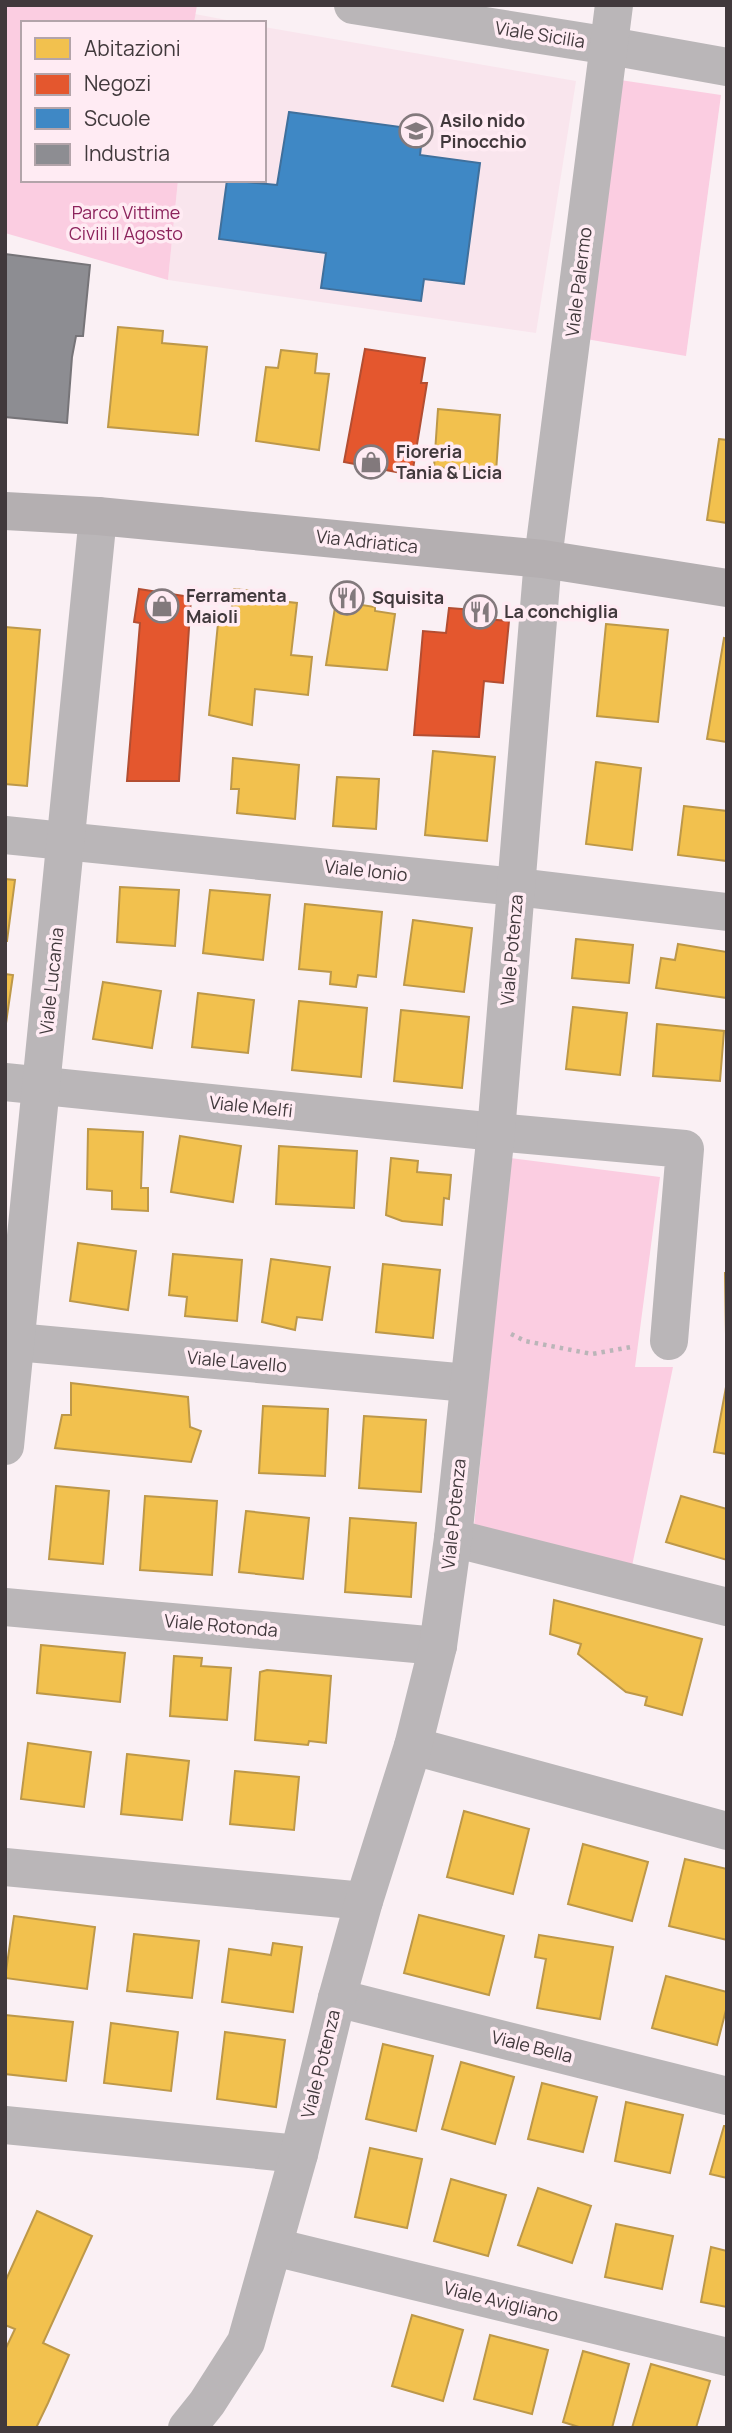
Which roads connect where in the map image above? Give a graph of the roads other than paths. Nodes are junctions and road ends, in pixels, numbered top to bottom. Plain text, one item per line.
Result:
1 (352, 5) edge
2 (614, 5) edge
3 (610, 46) junction
4 (727, 67) edge
5 (5, 511) edge
6 (98, 516) junction
7 (543, 559) junction
8 (727, 588) edge
9 (5, 835) edge
10 (66, 840) junction
11 (517, 887) junction
12 (727, 912) edge
13 (23, 1084) edge
14 (496, 1132) junction
15 (10, 1341) edge
16 (669, 1341) road end
17 (468, 1383) junction
18 (5, 1446) edge
19 (453, 1538) junction
20 (5, 1606) edge
21 (727, 1607) edge
22 (438, 1646) junction
23 (413, 1746) junction
24 (727, 1831) edge
25 (5, 1867) edge
26 (364, 1901) junction
27 (337, 1998) junction
28 (727, 2096) edge
29 (5, 2125) edge
30 (299, 2154) junction
31 (274, 2247) junction
32 (727, 2357) edge
33 (187, 2428) edge

1 - 3 street, Viale Sicilia
2 - 3 street, Viale Palermo
3 - 4 street, Viale Sicilia
3 - 7 street, Viale Palermo
5 - 6 main road, Via Adriatica
6 - 7 main road, Via Adriatica
6 - 10 street, Viale Lucania
7 - 8 main road, Via Adriatica
7 - 11 street, Viale Potenza
9 - 10 street, Viale Ionio
10 - 11 street, Viale Ionio
10 - 13 street, Viale Lucania
11 - 12 street, Viale Ionio
11 - 14 street, Viale Potenza
13 - 14 street, Viale Melfi
13 - 15 street, Viale Lucania
14 - 16 street, Viale Melfi
14 - 17 street, Viale Potenza
15 - 17 street, Viale Lavello
15 - 18 street, Viale Lucania
17 - 19 street, Viale Potenza
19 - 21 street
19 - 22 street, Viale Potenza
20 - 22 street, Viale Rotonda
22 - 23 street, Viale Potenza
23 - 24 street
23 - 26 street, Viale Potenza
25 - 26 street
26 - 27 street, Viale Potenza
27 - 28 street, Viale Bella
27 - 30 street, Viale Potenza
29 - 30 street
30 - 31 street, Viale Potenza
31 - 32 street, Viale Avigliano
31 - 33 street, Viale Potenza

